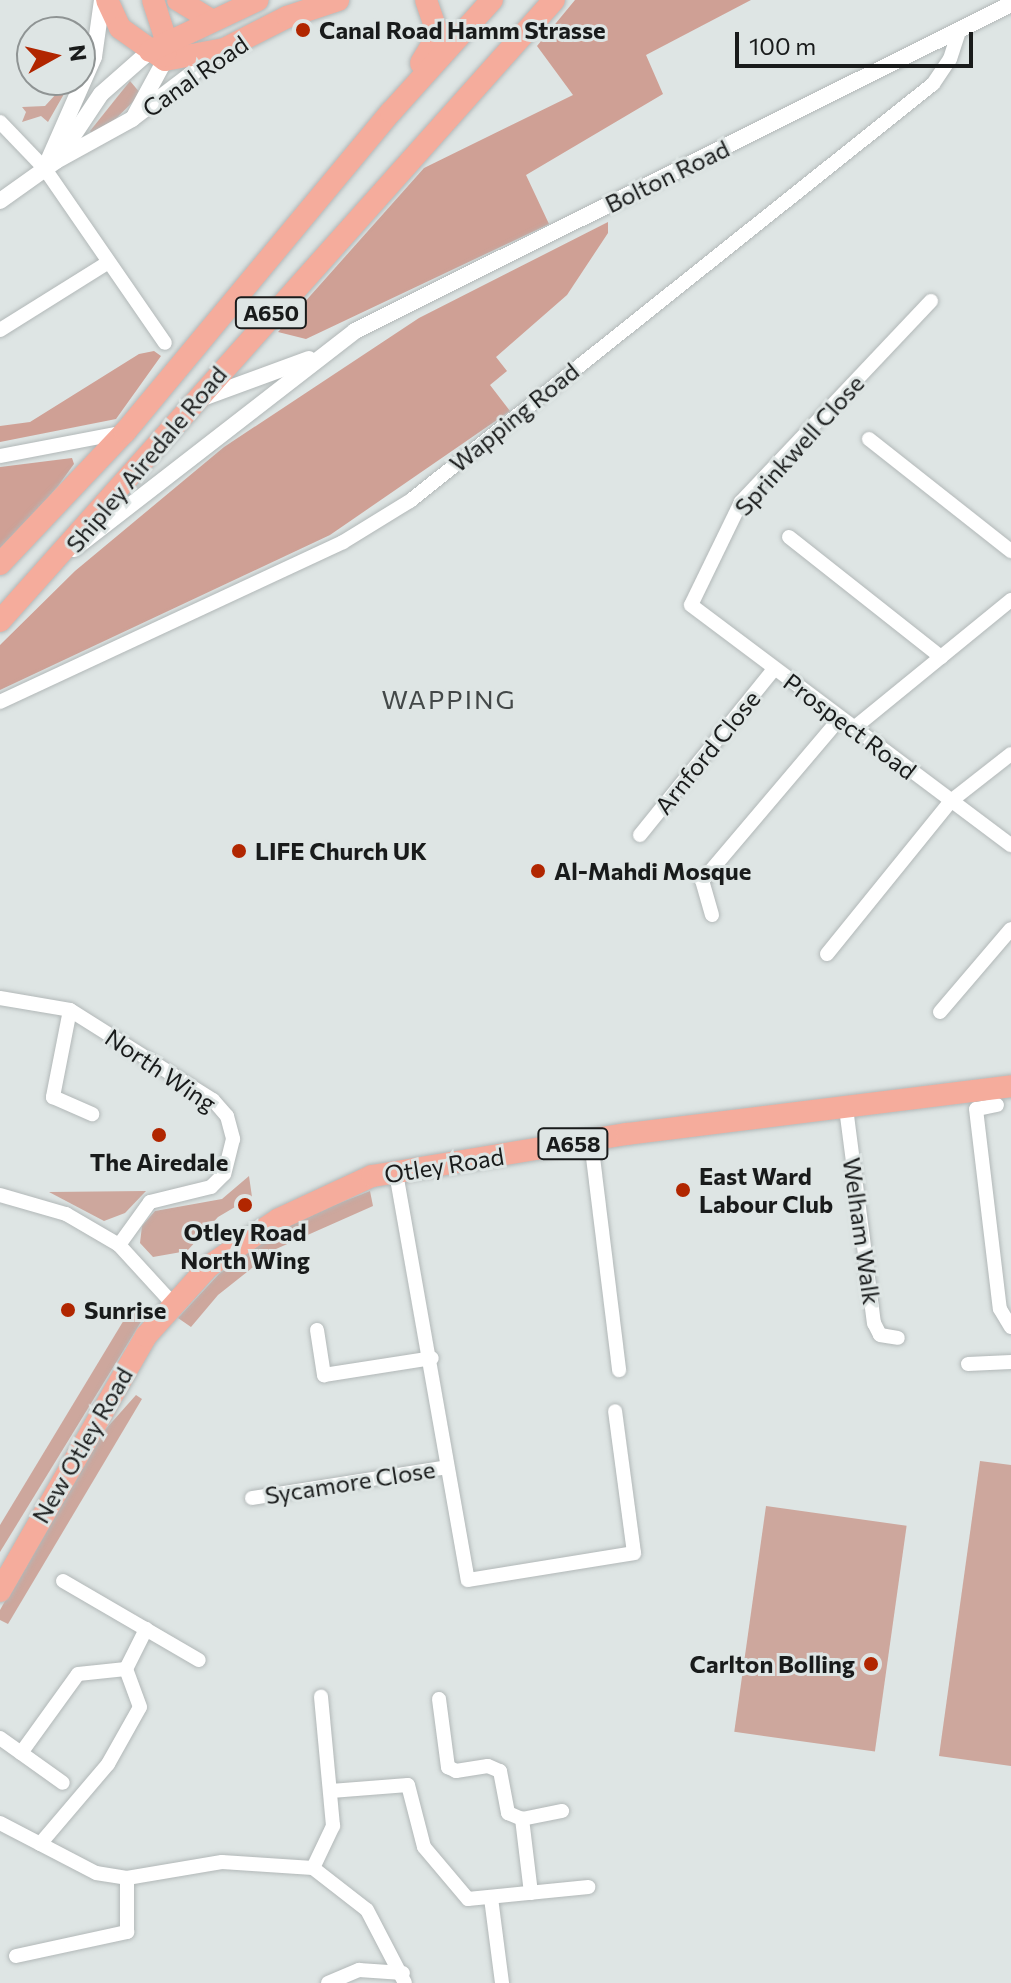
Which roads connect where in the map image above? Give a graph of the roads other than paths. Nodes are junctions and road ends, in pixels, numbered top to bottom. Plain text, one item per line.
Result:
1 (105, 0) edge
2 (153, 0) edge
3 (178, 0) edge
4 (258, 0) edge
5 (338, 0) edge
6 (426, 0) edge
7 (492, 0) edge
8 (549, 3) edge
9 (1011, 4) edge
10 (210, 19) junction
11 (958, 34) junction
12 (224, 49) junction
13 (161, 51) junction
14 (391, 112) junction
15 (132, 119) junction
16 (0, 122) edge
17 (50, 165) junction
18 (0, 201) edge
19 (109, 262) junction
20 (931, 301) dead end
21 (0, 330) edge
22 (165, 343) dead end
23 (326, 352) junction
24 (193, 401) junction
25 (125, 432) junction
26 (869, 439) dead end
27 (0, 456) edge
28 (789, 537) dead end
29 (1011, 551) edge
30 (60, 559) junction
31 (0, 564) edge
32 (1011, 600) edge
33 (691, 605) joint
34 (0, 621) edge
35 (941, 657) junction
36 (774, 669) junction
37 (0, 702) edge
38 (840, 718) junction
39 (854, 728) junction
40 (1011, 754) edge
41 (951, 801) junction
42 (640, 835) dead end
43 (1011, 845) edge
44 (712, 915) dead end
45 (1011, 929) edge
46 (827, 954) dead end
47 (0, 998) edge
48 (70, 1010) junction
49 (940, 1012) dead end
50 (1011, 1086) edge
51 (997, 1105) dead end
52 (846, 1108) junction
53 (92, 1114) dead end
54 (591, 1141) junction
55 (396, 1173) junction
56 (0, 1195) edge
57 (119, 1245) junction
58 (174, 1305) junction
59 (1011, 1327) edge
60 (317, 1330) dead end
61 (898, 1338) dead end
62 (432, 1358) junction
63 (1011, 1362) edge
64 (968, 1364) dead end
65 (619, 1370) dead end
66 (615, 1411) dead end
67 (447, 1467) junction
68 (252, 1498) dead end
69 (63, 1581) dead end
70 (0, 1591) edge
71 (146, 1629) junction
72 (199, 1660) dead end
73 (126, 1669) junction
74 (321, 1697) dead end
75 (439, 1699) dead end
76 (0, 1738) edge
77 (21, 1753) junction
78 (63, 1783) dead end
79 (331, 1791) junction
80 (562, 1811) dead end
81 (522, 1819) junction
82 (0, 1823) edge
83 (40, 1844) junction
84 (313, 1868) junction
85 (127, 1878) junction
86 (588, 1887) dead end
87 (531, 1893) junction
88 (491, 1898) junction
89 (16, 1956) dead end
90 (404, 1978) edge
91 (328, 1983) edge
92 (502, 1983) edge

1 - 13 main road
1 - 17 street
2 - 13 main road
3 - 10 main road
4 - 10 main road, Canal Road
5 - 12 main road, Canal Road
6 - 14 main road
7 - 14 main road, Shipley Airedale Road / A650
8 - 24 main road, Shipley Airedale Road / A650
9 - 11 street, Bolton Road
10 - 13 main road, Canal Road
11 - 23 street, Bolton Road
11 - 37 street, Wapping Road
12 - 13 main road
12 - 15 street, Canal Road
13 - 15 street
13 - 17 street, Canal Road
14 - 25 main road, Shipley Airedale Road / A650
15 - 17 street, Canal Road
16 - 17 street
17 - 18 street, Canal Road
17 - 19 street
19 - 21 street
19 - 22 street
20 - 33 street, Sprinkwell Close
23 - 24 street, Bolton Road
23 - 30 street, Bolton Road
24 - 25 main road
24 - 30 main road, Shipley Airedale Road / A650
25 - 27 street
25 - 31 main road, Shipley Airedale Road / A650
26 - 29 street
28 - 35 street
30 - 34 main road, Shipley Airedale Road / A650
32 - 35 street
33 - 36 street, Prospect Road
35 - 39 street
36 - 38 street, Prospect Road
36 - 42 street, Arnford Close
38 - 39 street, Prospect Road
38 - 44 street
39 - 41 street, Prospect Road
40 - 41 street
41 - 43 street, Prospect Road
41 - 46 street
45 - 49 street
47 - 48 street, North Wing
48 - 53 street
48 - 57 street, North Wing
50 - 52 main road, Otley Road / A658
51 - 59 street
52 - 54 main road, Otley Road / A658
52 - 61 street, Welham Walk
54 - 55 main road, Otley Road / A658
54 - 65 street
55 - 58 main road, Otley Road / A658
55 - 62 street, Sycamore Close
56 - 57 street
57 - 58 street
58 - 70 main road, New Otley Road / A658
60 - 62 street
62 - 67 street, Sycamore Close
63 - 64 street
66 - 67 street, Sycamore Close
67 - 68 street, Sycamore Close
69 - 71 street
71 - 72 street
71 - 73 street
73 - 77 street
73 - 83 street
74 - 79 street
75 - 81 street
76 - 77 street
77 - 78 street
79 - 84 street
79 - 88 street
80 - 81 street
81 - 87 street
82 - 83 street
83 - 85 street
84 - 85 street
84 - 90 street
85 - 89 street
86 - 87 street
87 - 88 street
88 - 92 street
90 - 91 street

